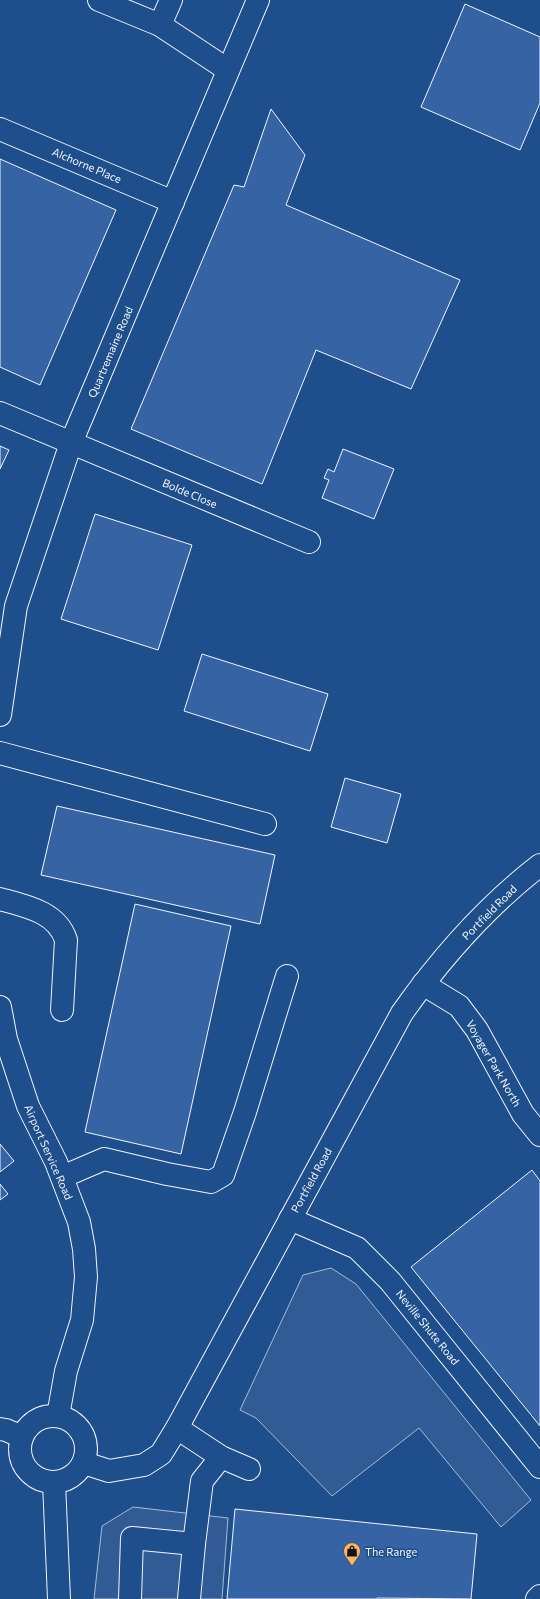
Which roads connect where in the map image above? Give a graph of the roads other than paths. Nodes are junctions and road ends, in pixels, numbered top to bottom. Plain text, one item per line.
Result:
1 (99, 0) edge
2 (170, 0) edge
3 (258, 0) edge
4 (160, 25) junction
5 (228, 70) junction
6 (0, 129) edge
7 (173, 202) junction
8 (0, 413) edge
9 (71, 443) junction
10 (309, 542) dead end
11 (2, 684) edge
12 (0, 715) edge
13 (0, 753) edge
14 (265, 824) dead end
15 (540, 864) edge
16 (0, 899) edge
17 (287, 976) dead end
18 (423, 984) junction
19 (0, 1007) edge
20 (62, 1010) dead end
21 (540, 1135) edge
22 (62, 1177) junction
23 (290, 1219) junction
24 (58, 1416) junction
25 (177, 1428) junction
26 (0, 1429) edge
27 (22, 1437) junction
28 (221, 1457) junction
29 (84, 1463) junction
30 (540, 1467) edge
31 (249, 1469) dead end
32 (54, 1482) junction
33 (194, 1544) junction
34 (540, 1596) edge
35 (59, 1599) edge
36 (130, 1599) edge
37 (189, 1599) edge
38 (537, 1599) edge

1 - 4 street
2 - 4 street
3 - 5 street, Quartremaine Road
4 - 5 street
5 - 7 street, Quartremaine Road
6 - 7 street, Alchorne Place
7 - 9 street, Quartremaine Road
8 - 9 street
9 - 10 street, Bolde Close
9 - 11 street, Quartremaine Road
11 - 12 street, Quartremaine Road
13 - 14 street
15 - 18 street, Portfield Road
16 - 20 street
17 - 22 street
18 - 21 street, Voyager Park North
18 - 23 street, Portfield Road
19 - 22 street, Airport Service Road
22 - 24 street, Airport Service Road
23 - 25 street, Portfield Road
23 - 30 street, Neville Shute Road
24 - 27 street
24 - 29 street
25 - 28 street
25 - 29 street, Portfield Road
26 - 27 street
27 - 32 street
28 - 31 street
28 - 33 street
29 - 32 street
32 - 35 street
33 - 36 street
33 - 37 street
34 - 38 street

